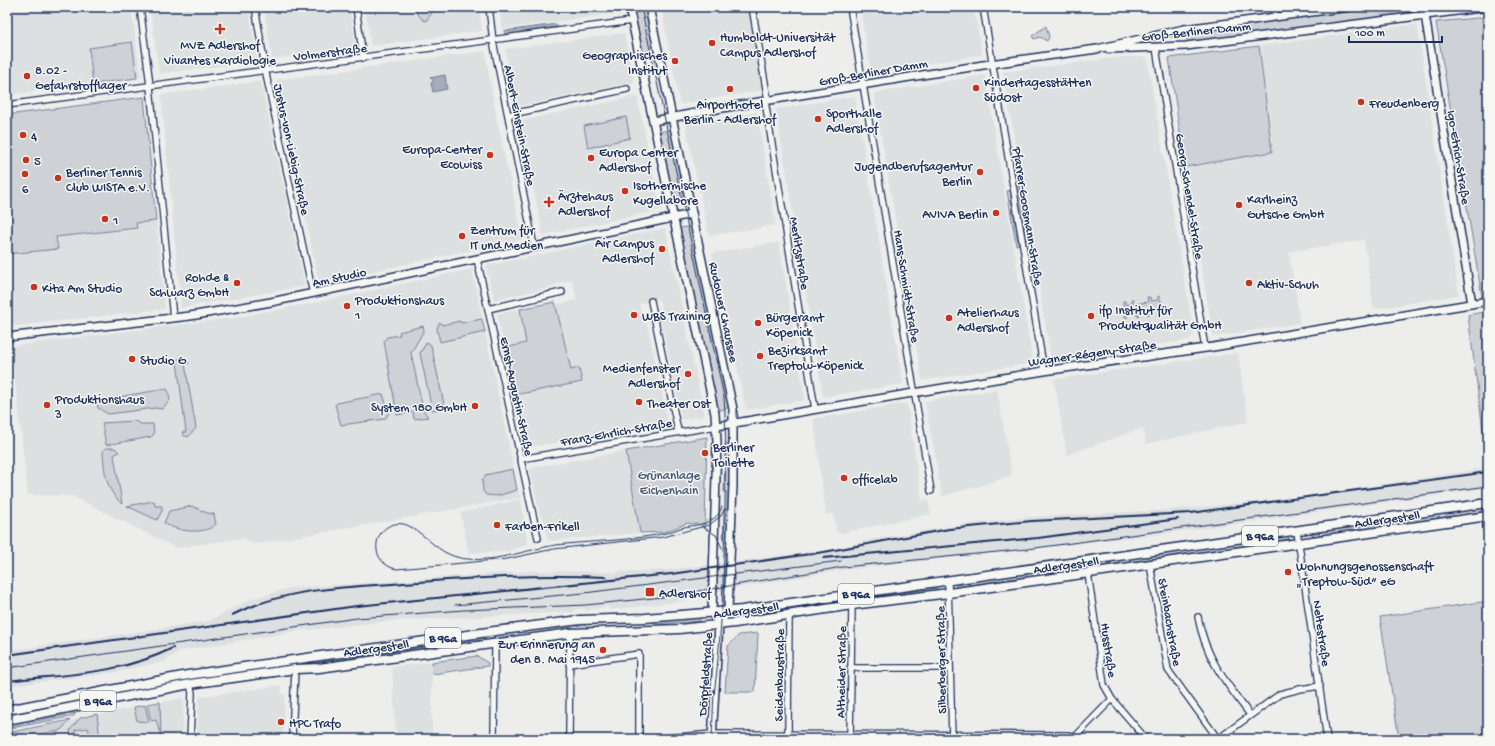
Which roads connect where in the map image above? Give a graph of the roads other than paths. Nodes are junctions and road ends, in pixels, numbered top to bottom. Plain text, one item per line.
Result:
1 (140, 7) edge
2 (255, 7) edge
3 (356, 7) edge
4 (489, 7) edge
5 (629, 7) edge
6 (649, 7) edge
7 (752, 7) edge
8 (850, 7) edge
9 (983, 7) edge
10 (1274, 7) edge
11 (1285, 7) edge
12 (1350, 7) edge
13 (1424, 7) edge
14 (1488, 7) edge
15 (1425, 15) junction
16 (1286, 16) junction
17 (1276, 17) junction
18 (632, 21) junction
19 (1154, 35) junction
20 (493, 41) junction
21 (1156, 48) junction
22 (1097, 49) junction
23 (363, 58) junction
24 (993, 64) junction
25 (265, 71) junction
26 (862, 85) junction
27 (149, 87) junction
28 (627, 89) dead end
29 (767, 101) junction
30 (7, 106) edge
31 (508, 115) junction
32 (672, 118) junction
33 (653, 121) junction
34 (692, 214) junction
35 (674, 218) junction
36 (534, 246) junction
37 (477, 259) junction
38 (562, 292) dead end
39 (313, 294) junction
40 (1488, 301) edge
41 (651, 302) dead end
42 (1472, 304) junction
43 (488, 309) junction
44 (173, 318) junction
45 (7, 337) edge
46 (1205, 348) junction
47 (1044, 371) junction
48 (915, 392) junction
49 (815, 409) junction
50 (735, 423) junction
51 (717, 426) junction
52 (678, 431) junction
53 (520, 460) junction
54 (931, 491) dead end
55 (1488, 503) edge
56 (1486, 516) edge
57 (1297, 531) junction
58 (538, 538) dead end
59 (1299, 543) junction
60 (1488, 543) edge
61 (1150, 564) junction
62 (1088, 573) junction
63 (948, 581) junction
64 (950, 593) junction
65 (852, 605) junction
66 (728, 611) junction
67 (712, 612) junction
68 (789, 616) junction
69 (1198, 617) dead end
70 (719, 624) junction
71 (570, 633) junction
72 (495, 643) junction
73 (569, 664) junction
74 (850, 668) junction
75 (950, 668) junction
76 (295, 669) junction
77 (188, 675) junction
78 (190, 684) junction
79 (1320, 686) junction
80 (1112, 700) junction
81 (7, 710) edge
82 (1250, 715) junction
83 (7, 720) edge
84 (788, 734) junction
85 (712, 736) edge
86 (850, 737) edge
87 (952, 738) edge
88 (1078, 738) edge
89 (190, 739) edge
90 (292, 739) edge
91 (494, 739) edge
92 (569, 739) edge
93 (639, 739) edge
94 (654, 739) edge
95 (1146, 739) edge
96 (1218, 739) edge
97 (1327, 739) edge

1 - 27 street
2 - 25 street, Justus-von-Liebig-Straße
3 - 23 street
4 - 20 street, Albert-Einstein-Straße
5 - 18 main road
6 - 32 main road, Rudower Chaussee
7 - 29 street, Merlitzstraße
8 - 26 street, Hans-Schmidt-Straße
9 - 24 street, Pfarrer-Goosmann-Straße
10 - 17 street
11 - 16 street
12 - 16 main road, Groß-Berliner Damm
13 - 15 main road, Igo-Etrich-Straße
14 - 15 main road, Groß-Berliner Damm
15 - 21 main road, Groß-Berliner Damm
15 - 42 main road, Igo-Etrich-Straße
16 - 17 main road, Groß-Berliner Damm
17 - 19 main road, Groß-Berliner Damm
18 - 20 street, Volmerstraße
18 - 33 main road
19 - 21 main road
19 - 22 main road, Groß-Berliner Damm
20 - 23 street, Volmerstraße
20 - 31 street, Albert-Einstein-Straße
21 - 22 main road, Groß-Berliner Damm
21 - 46 street, Georg-Schendel-Straße
22 - 24 main road, Groß-Berliner Damm
23 - 25 street, Volmerstraße
24 - 26 main road, Groß-Berliner Damm
24 - 47 street, Pfarrer-Goosmann-Straße
25 - 27 street, Volmerstraße
25 - 39 street, Justus-von-Liebig-Straße
26 - 29 main road, Groß-Berliner Damm
26 - 48 street, Hans-Schmidt-Straße
27 - 30 street, Volmerstraße
27 - 44 street
28 - 31 street
29 - 32 main road, Groß-Berliner Damm
29 - 49 street, Merlitzstraße
31 - 36 street, Albert-Einstein-Straße
32 - 33 main road, Groß-Berliner Damm
32 - 34 main road, Rudower Chaussee
33 - 35 main road
34 - 35 main road, Am Studio
34 - 50 main road, Rudower Chaussee
35 - 36 main road, Am Studio
35 - 51 main road
36 - 37 main road, Am Studio
37 - 39 main road, Am Studio
37 - 43 street, Ernst-Augustin-Straße
38 - 43 street
39 - 44 main road, Am Studio
40 - 42 main road, Wagner-Régeny-Straße
41 - 52 street
42 - 46 main road, Wagner-Régeny-Straße
43 - 53 street, Ernst-Augustin-Straße
44 - 45 main road, Am Studio
46 - 47 main road, Wagner-Régeny-Straße
47 - 48 main road, Wagner-Régeny-Straße
48 - 49 main road, Wagner-Régeny-Straße
48 - 54 street, Hans-Schmidt-Straße
49 - 50 main road, Wagner-Régeny-Straße
50 - 51 main road, Wagner-Régeny-Straße
50 - 66 main road, Rudower Chaussee
51 - 52 street, Franz-Ehrlich-Straße
51 - 67 main road
52 - 53 street, Franz-Ehrlich-Straße
53 - 58 street, Ernst-Augustin-Straße
55 - 57 main road, Adlergestell / B 96a
56 - 59 main road, Adlergestell / B 96a
56 - 60 street
57 - 59 street, Neltestraße
57 - 63 main road, Adlergestell / B 96a
59 - 61 main road, Adlergestell / B 96a
59 - 79 street, Neltestraße
61 - 62 main road, Adlergestell / B 96a
61 - 96 street, Steinbachstraße
62 - 64 main road, Adlergestell / B 96a
62 - 80 street, Husstraße
63 - 64 street, Silberberger Straße
63 - 66 main road, Adlergestell / B 96a
64 - 65 main road, Adlergestell / B 96a
64 - 75 street, Silberberger Straße
65 - 68 main road, Adlergestell / B 96a
65 - 74 street, Altheider Straße
66 - 67 main road, Adlergestell / B 96a
66 - 70 main road
67 - 70 main road, Dörpfeldstraße
67 - 77 main road, Adlergestell / B 96a
68 - 70 main road, Adlergestell / B 96a
68 - 84 street, Seidenbaustraße
69 - 82 street
70 - 71 main road, Adlergestell / B 96a
70 - 85 main road, Dörpfeldstraße
71 - 72 main road, Adlergestell / B 96a
71 - 73 street
72 - 76 main road, Adlergestell / B 96a
72 - 91 street
73 - 92 street
73 - 93 street
74 - 75 street
74 - 86 street, Altheider Straße
75 - 87 street, Silberberger Straße
76 - 78 main road, Adlergestell / B 96a
76 - 90 street
77 - 78 main road
77 - 81 main road, Adlergestell / B 96a
78 - 83 main road, Adlergestell / B 96a
78 - 89 street
79 - 82 street
79 - 97 street, Neltestraße
80 - 88 street
80 - 95 street, Husstraße
82 - 96 street
84 - 85 street
84 - 86 street
85 - 94 street
86 - 87 street
87 - 88 street

